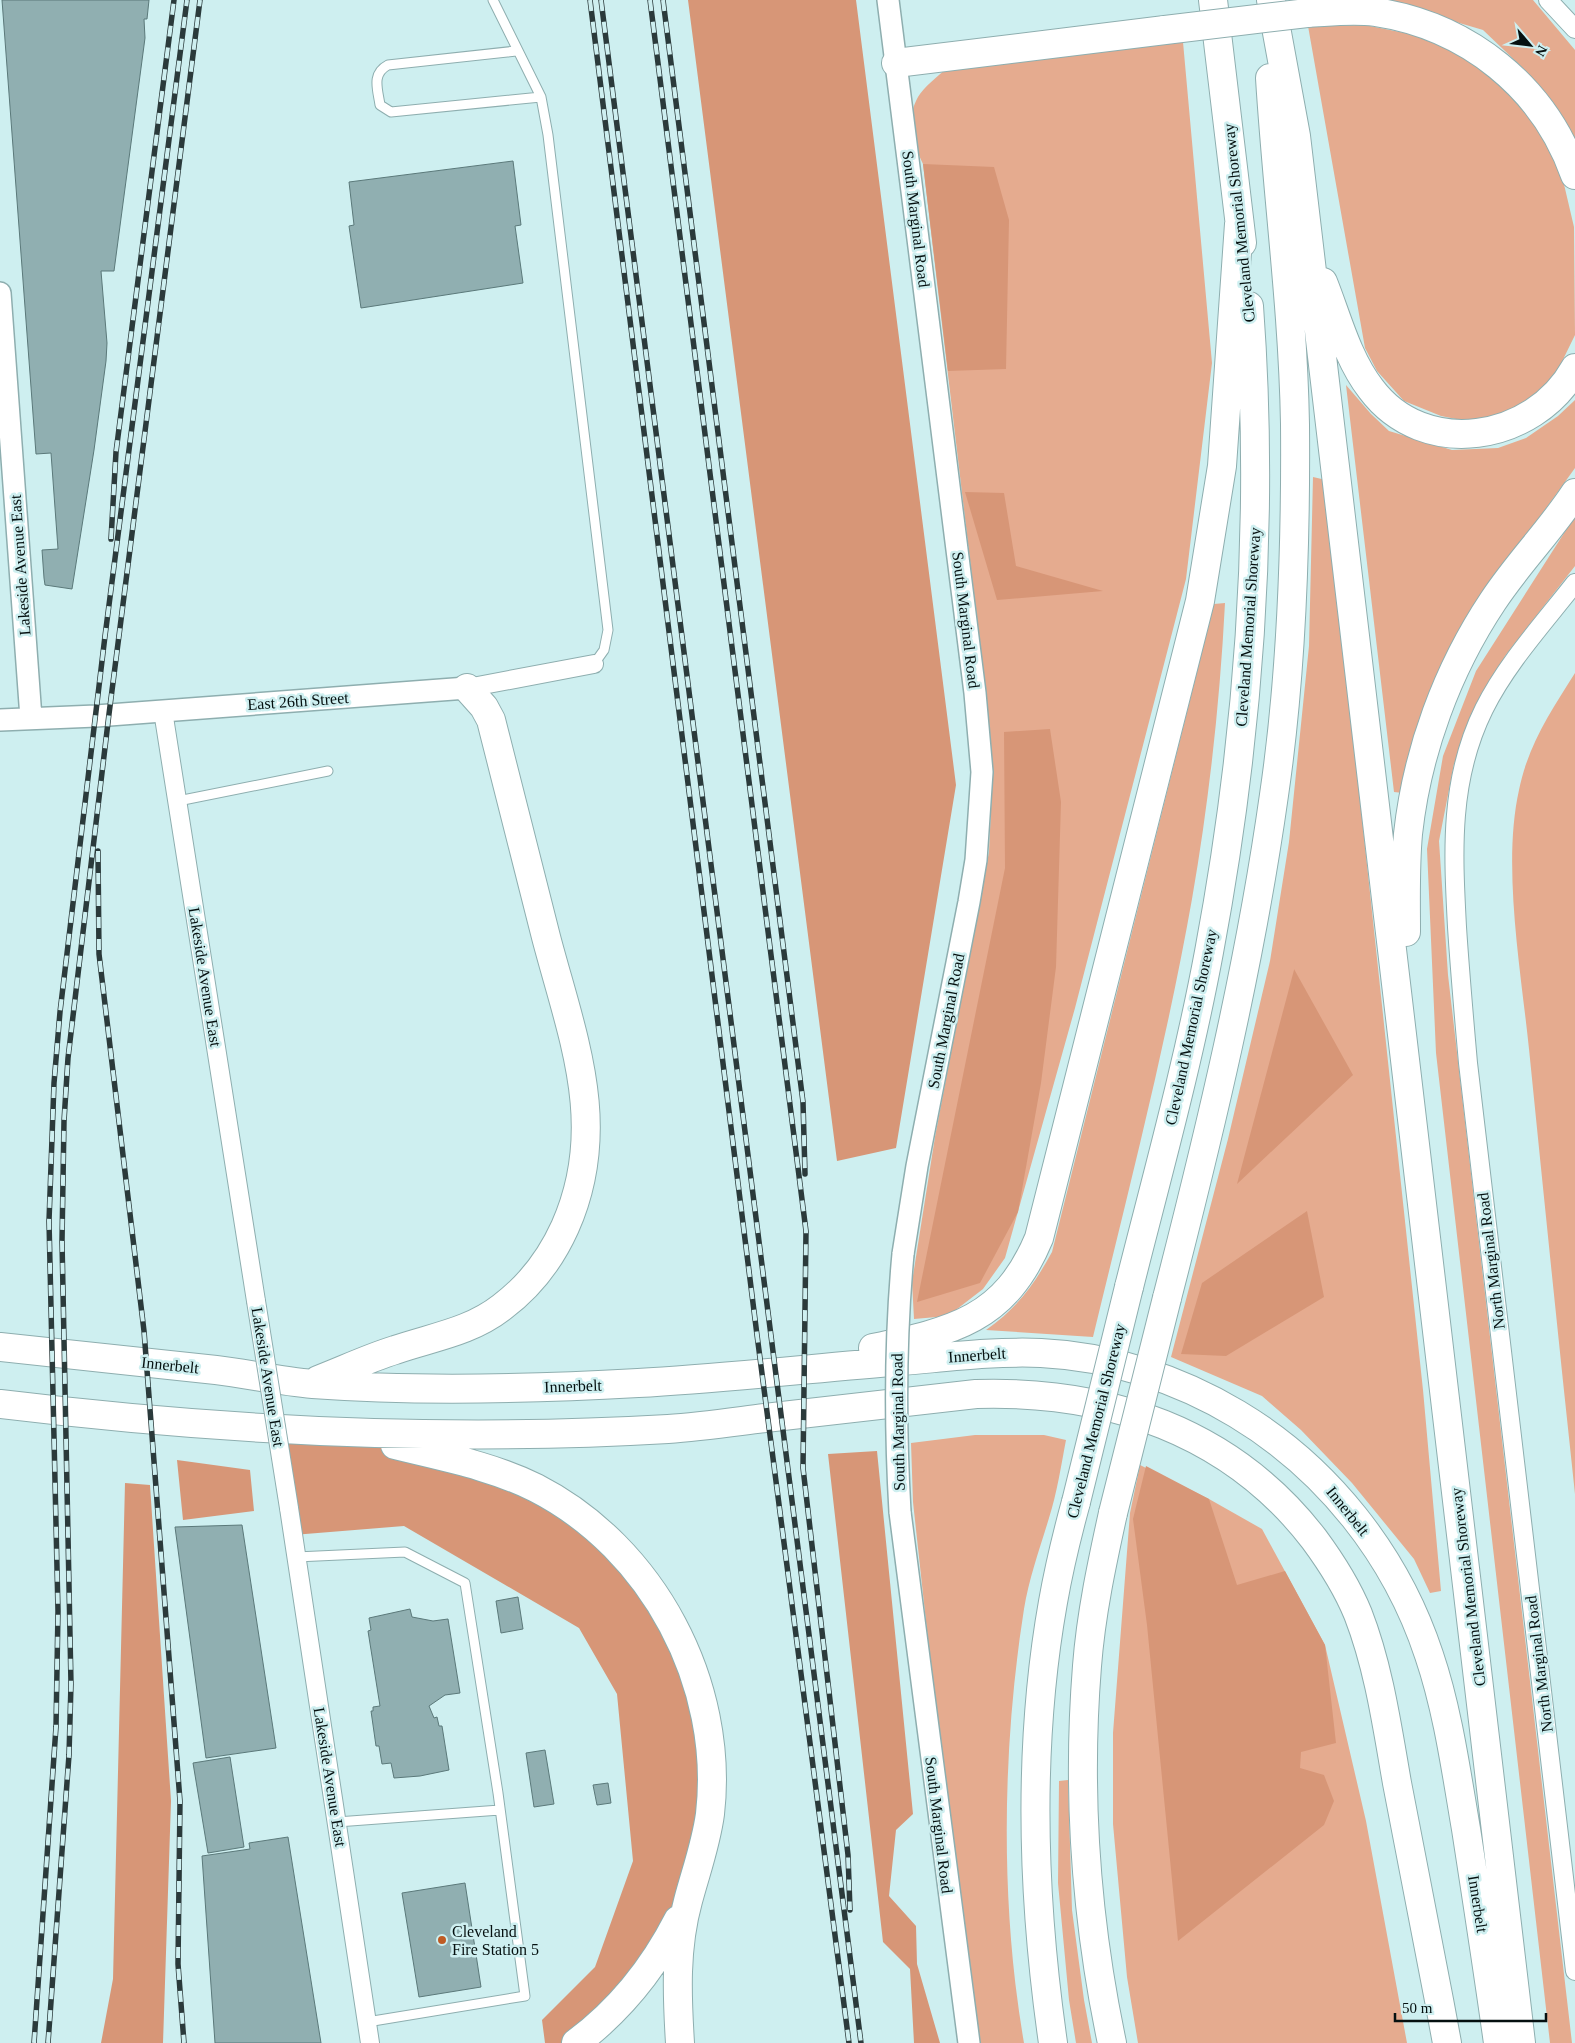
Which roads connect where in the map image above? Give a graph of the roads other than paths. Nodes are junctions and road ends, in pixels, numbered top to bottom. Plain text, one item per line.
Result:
1 (492, 0) edge
2 (888, 0) edge
3 (1213, 0) edge
4 (1266, 0) edge
5 (1271, 0) edge
6 (1548, 0) edge
7 (1575, 29) edge
8 (516, 51) junction
9 (896, 63) junction
10 (541, 97) junction
11 (1575, 175) edge
12 (1239, 224) junction
13 (1308, 246) junction
14 (0, 293) edge
15 (1575, 368) edge
16 (1575, 493) edge
17 (1575, 583) edge
18 (594, 664) joint
19 (468, 688) junction
20 (163, 711) junction
21 (31, 718) junction
22 (0, 720) edge
23 (328, 771) dead end
24 (178, 802) junction
25 (1405, 1051) junction
26 (0, 1347) edge
27 (757, 1373) junction
28 (309, 1384) junction
29 (0, 1404) edge
30 (343, 1432) junction
31 (296, 1557) junction
32 (500, 1810) junction
33 (337, 1822) junction
34 (688, 1901) junction
35 (1575, 1971) edge
36 (1434, 1972) junction
37 (367, 2022) junction
38 (370, 2043) edge
39 (576, 2043) edge
40 (680, 2043) edge
41 (969, 2043) edge
42 (1053, 2043) edge
43 (1112, 2043) edge
44 (1437, 2043) edge
45 (1447, 2043) edge
46 (1498, 2043) edge
47 (1521, 2043) edge

1 - 8 lane
2 - 9 street, South Marginal Road
3 - 12 highway, Cleveland Memorial Shoreway
4 - 43 highway, bridge
5 - 13 highway, Cleveland Memorial Shoreway
6 - 7 street
8 - 10 lane
8 - 10 lane
9 - 11 highway, bridge
9 - 41 street, South Marginal Road, bridge
10 - 18 lane
12 - 27 highway
12 - 42 highway, Cleveland Memorial Shoreway, bridge
13 - 15 highway
13 - 25 highway, Cleveland Memorial Shoreway
14 - 21 street, Lakeside Avenue East
16 - 25 highway
17 - 35 street, North Marginal Road
18 - 19 street, East 26th Street
19 - 20 street, East 26th Street
19 - 28 highway
20 - 21 street, East 26th Street
20 - 24 street, Lakeside Avenue East
21 - 22 street, East 26th Street
23 - 24 lane
24 - 31 street, Lakeside Avenue East, bridge
25 - 47 highway, Cleveland Memorial Shoreway
26 - 28 highway, Innerbelt
27 - 28 highway, Innerbelt
27 - 46 highway, Innerbelt
29 - 30 highway
30 - 34 highway
30 - 36 highway
31 - 32 lane
31 - 33 street, Lakeside Avenue East
32 - 33 lane
32 - 37 lane
33 - 37 street, Lakeside Avenue East
34 - 39 highway
34 - 40 highway
36 - 44 highway
36 - 45 highway
37 - 38 street, Lakeside Avenue East

